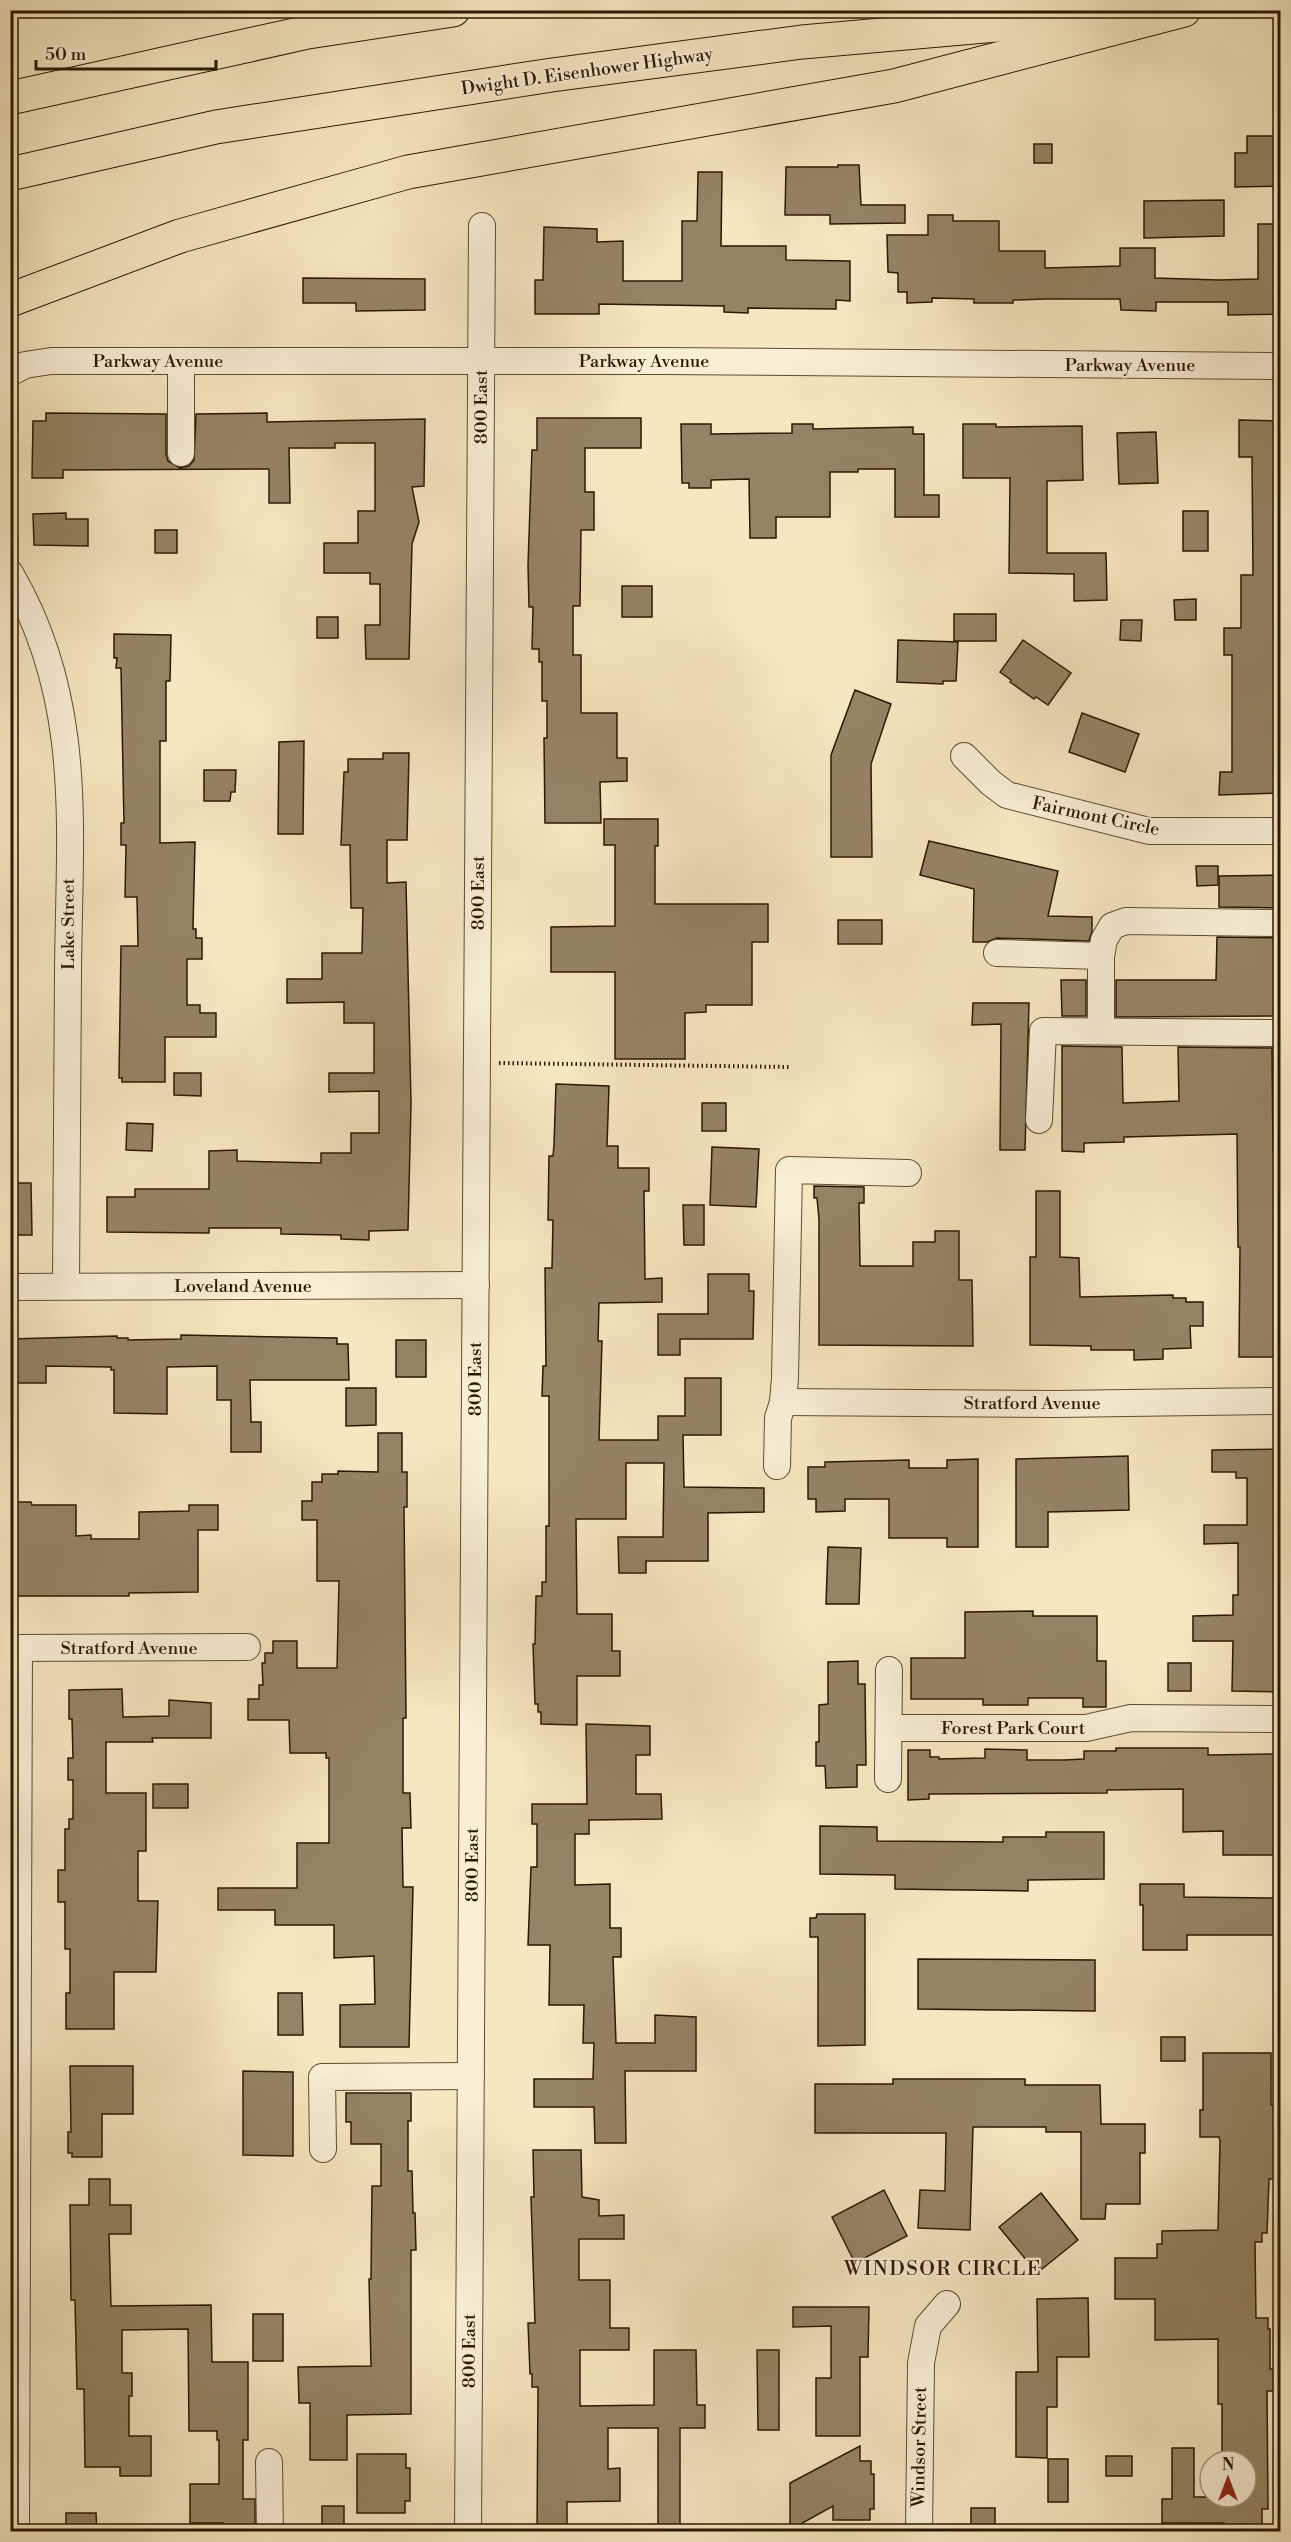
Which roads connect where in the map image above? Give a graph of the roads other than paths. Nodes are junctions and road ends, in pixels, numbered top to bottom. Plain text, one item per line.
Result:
1 (453, 10) edge
2 (1169, 10) edge
3 (1184, 10) edge
4 (10, 98) edge
5 (10, 174) edge
6 (482, 226) dead end
7 (10, 300) edge
8 (181, 361) junction
9 (481, 361) junction
10 (1281, 366) edge
11 (10, 373) edge
12 (181, 453) dead end
13 (10, 573) edge
14 (964, 756) dead end
15 (1281, 831) edge
16 (1281, 923) edge
17 (997, 953) dead end
18 (1101, 956) junction
19 (1101, 1030) junction
20 (1281, 1033) edge
21 (1040, 1120) dead end
22 (908, 1173) dead end
23 (476, 1285) junction
24 (66, 1286) junction
25 (10, 1287) edge
26 (1281, 1401) edge
27 (783, 1402) junction
28 (777, 1466) dead end
29 (247, 1647) dead end
30 (15, 1648) edge
31 (889, 1670) dead end
32 (1281, 1719) edge
33 (889, 1728) junction
34 (888, 1779) dead end
35 (471, 2076) junction
36 (323, 2148) dead end
37 (947, 2304) dead end
38 (269, 2462) dead end
39 (16, 2532) edge
40 (270, 2532) edge
41 (468, 2532) edge
42 (919, 2532) edge

1 - 4 highway
2 - 5 highway, Dwight D. Eisenhower Highway
3 - 7 highway
6 - 9 street, 800 East
8 - 9 street, Parkway Avenue
8 - 11 street, Parkway Avenue
8 - 12 street
9 - 10 street, Parkway Avenue
9 - 23 street, 800 East
13 - 24 street, Lake Street
14 - 15 street, Fairmont Circle
16 - 18 street
17 - 18 street
18 - 19 street
19 - 20 street
19 - 21 street
22 - 27 street
23 - 24 street, Loveland Avenue
23 - 35 street, 800 East
24 - 25 street, Loveland Avenue
26 - 27 street, Stratford Avenue
27 - 28 street
29 - 30 street, Stratford Avenue
30 - 39 street
31 - 33 street
32 - 33 street, Forest Park Court
33 - 34 street
35 - 36 street
35 - 41 street, 800 East
37 - 42 street, Windsor Street
38 - 40 street

